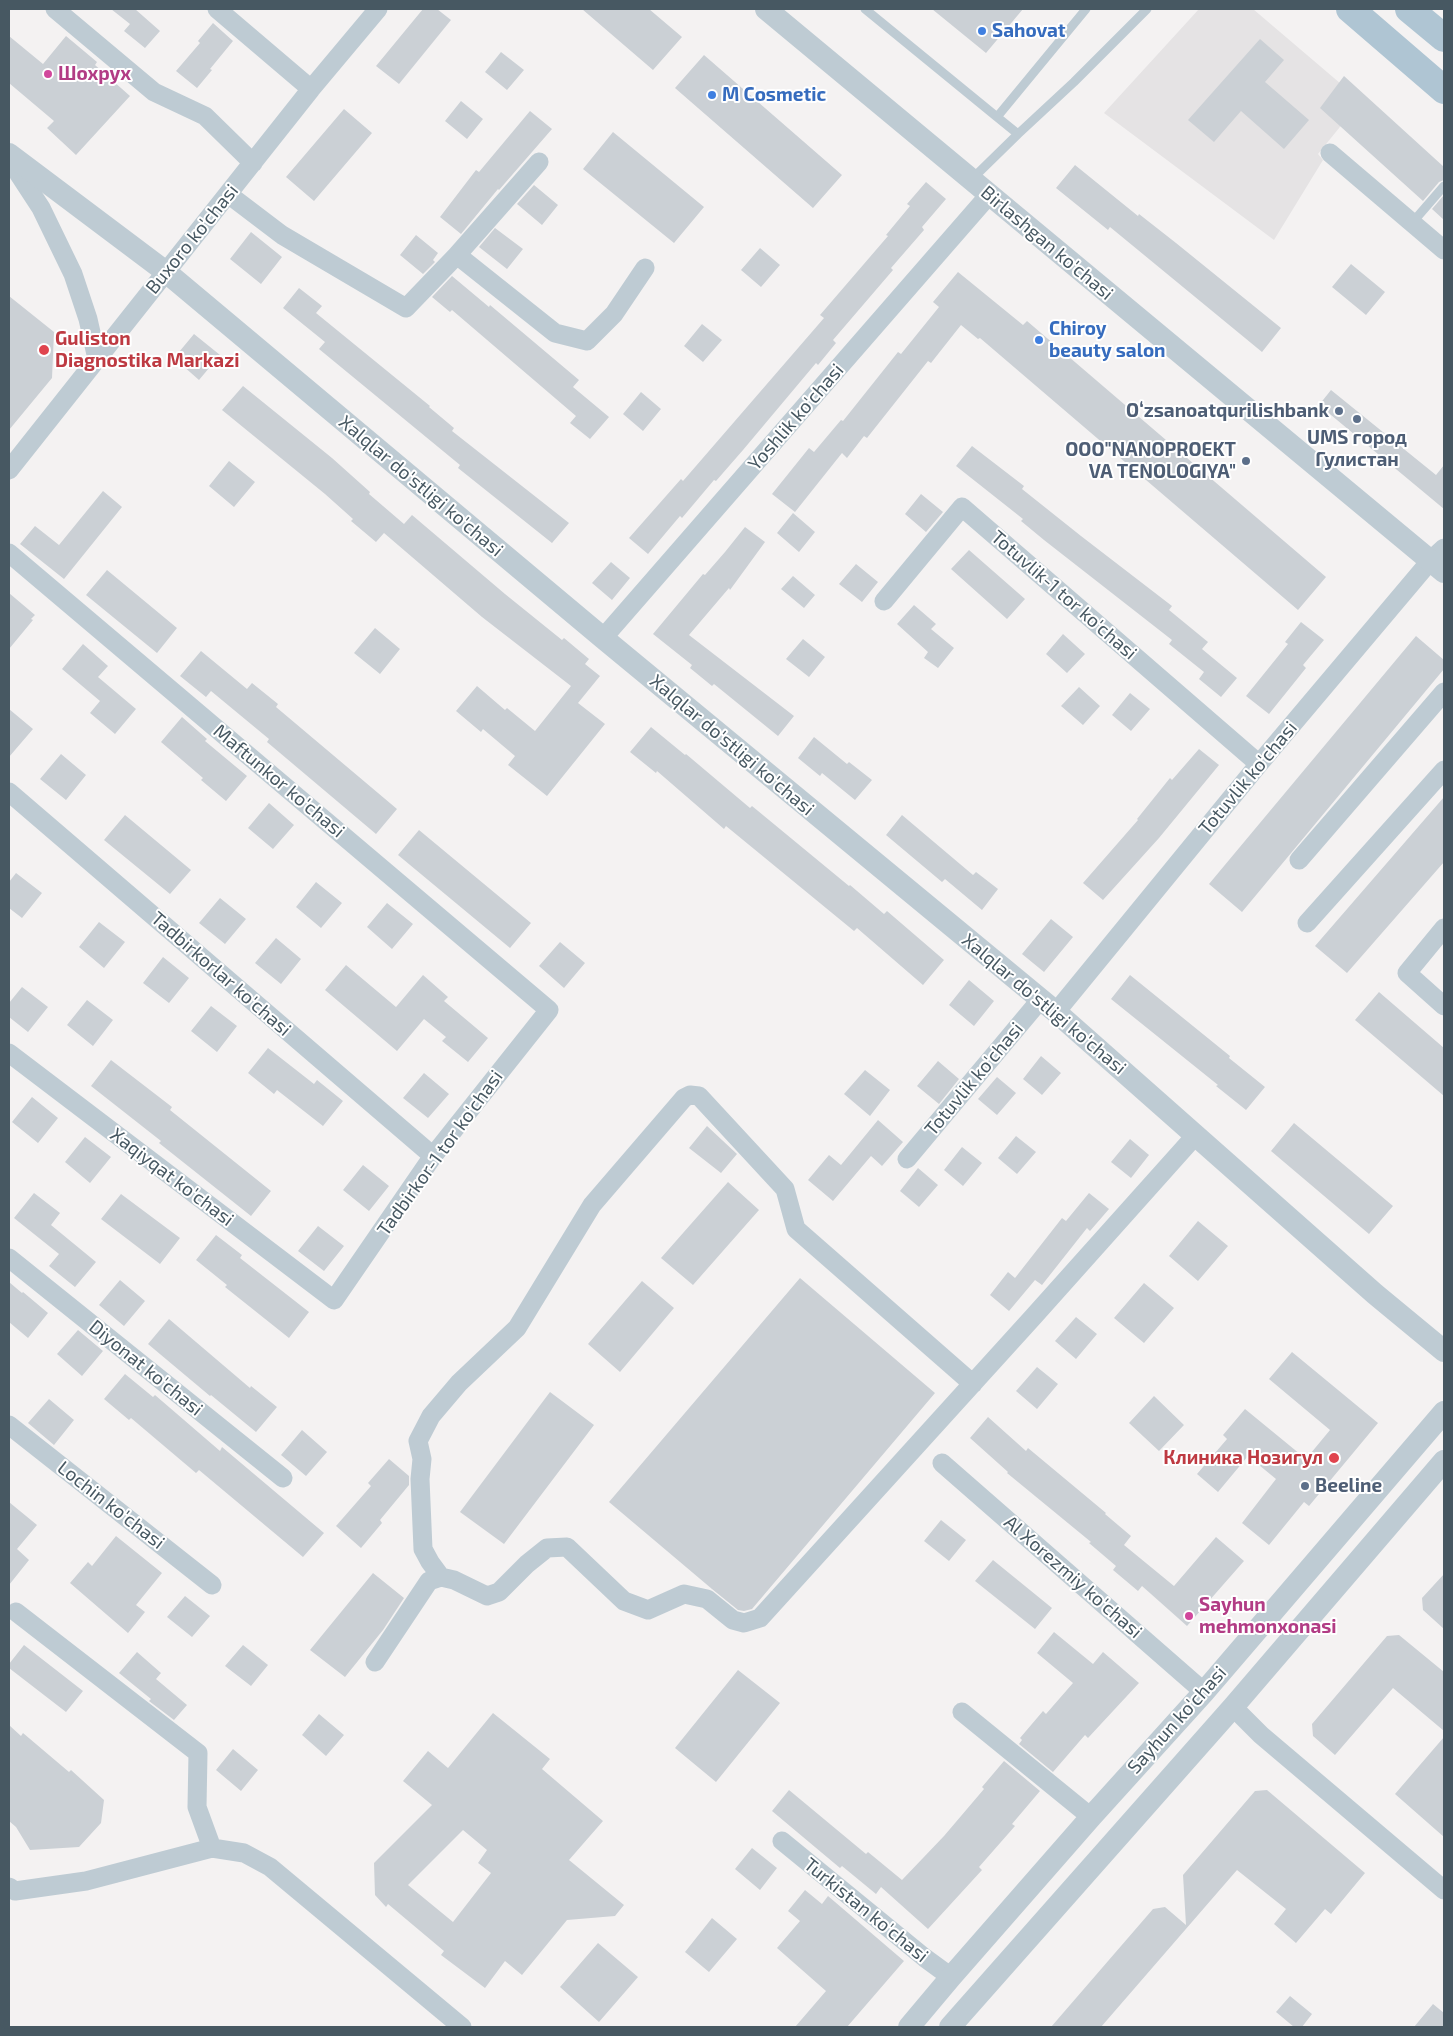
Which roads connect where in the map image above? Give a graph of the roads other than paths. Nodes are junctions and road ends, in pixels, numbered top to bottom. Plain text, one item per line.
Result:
1 (55, 9) edge
2 (217, 9) edge
3 (378, 9) edge
4 (766, 9) edge
5 (865, 9) edge
6 (1086, 9) edge
7 (1147, 9) edge
8 (1350, 9) edge
9 (1409, 9) edge
10 (1444, 38) edge
11 (311, 89) junction
12 (1444, 90) edge
13 (997, 117) junction
14 (1018, 134) junction
15 (1330, 153) dead end
16 (9, 154) edge
17 (9, 159) edge
18 (253, 162) junction
19 (539, 162) dead end
20 (972, 180) junction
21 (1444, 186) edge
22 (228, 194) junction
23 (989, 195) junction
24 (1412, 223) junction
25 (1444, 250) edge
26 (457, 254) junction
27 (645, 268) dead end
28 (166, 272) junction
29 (97, 358) junction
30 (9, 470) edge
31 (9, 553) edge
32 (1440, 560) edge
33 (884, 601) dead end
34 (603, 638) junction
35 (1444, 692) edge
36 (1259, 764) junction
37 (1444, 770) edge
38 (9, 792) edge
39 (1299, 860) dead end
40 (1307, 923) dead end
41 (1444, 928) edge
42 (1048, 1006) junction
43 (1444, 1006) edge
44 (549, 1010) joint
45 (9, 1053) edge
46 (1195, 1136) junction
47 (433, 1156) junction
48 (907, 1159) dead end
49 (9, 1258) edge
50 (334, 1300) joint
51 (1444, 1351) edge
52 (973, 1384) junction
53 (1444, 1412) edge
54 (9, 1425) edge
55 (1444, 1461) edge
56 (942, 1463) dead end
57 (283, 1478) dead end
58 (441, 1577) junction
59 (212, 1585) dead end
60 (16, 1612) dead end
61 (375, 1662) dead end
62 (1204, 1692) junction
63 (1233, 1707) junction
64 (962, 1712) dead end
65 (1091, 1817) junction
66 (782, 1841) dead end
67 (212, 1848) junction
68 (9, 1887) edge
69 (1444, 1890) edge
70 (951, 1976) junction
71 (954, 2026) edge
72 (462, 2027) edge
73 (909, 2027) edge

1 - 18 street
2 - 11 street
3 - 11 street, Buxoro ko'chasi
4 - 20 street, Birlashgan ko'chasi
5 - 13 lane
6 - 13 lane
7 - 14 lane
8 - 12 main road
9 - 10 main road
11 - 18 street, Buxoro ko'chasi
13 - 14 lane
14 - 20 lane
15 - 24 street
16 - 28 street, Xalqlar do'stligi ko'chasi
17 - 29 street
18 - 22 street, Buxoro ko'chasi
19 - 26 street
20 - 23 street, Birlashgan ko'chasi
21 - 24 lane
22 - 26 street
22 - 28 street, Buxoro ko'chasi
23 - 32 street, Birlashgan ko'chasi
23 - 34 street, Yoshlik ko'chasi
24 - 25 street
26 - 27 street
28 - 29 street, Buxoro ko'chasi
28 - 34 street, Xalqlar do'stligi ko'chasi
29 - 30 street, Buxoro ko'chasi
31 - 44 street, Maftunkor ko'chasi
32 - 36 street, Totuvlik ko'chasi
33 - 36 street, Totuvlik-1 tor ko'chasi
34 - 42 street, Xalqlar do'stligi ko'chasi
35 - 39 street
36 - 42 street, Totuvlik ko'chasi
37 - 40 street
38 - 47 street, Tadbirkorlar ko'chasi
41 - 43 street
42 - 46 street, Xalqlar do'stligi ko'chasi
42 - 48 street, Totuvlik ko'chasi
44 - 47 street, Tadbirkor-1 tor ko'chasi
45 - 50 street, Xaqiyqat ko'chasi
46 - 51 street, Xalqlar do'stligi ko'chasi
46 - 52 street
47 - 50 street, Tadbirkor-1 tor ko'chasi
49 - 57 street, Diyonat ko'chasi
52 - 58 street
52 - 58 street
53 - 62 street, Sayhun ko'chasi
54 - 59 street, Lochin ko'chasi
55 - 63 street, Sayhun ko'chasi
56 - 62 street, Al Xorezmiy ko'chasi
58 - 61 street
60 - 67 street
62 - 65 street, Sayhun ko'chasi
63 - 69 street
63 - 71 street, Sayhun ko'chasi
64 - 65 street
65 - 70 street, Sayhun ko'chasi
66 - 70 street, Turkistan ko'chasi
67 - 68 street
67 - 72 street
70 - 73 street, Sayhun ko'chasi

